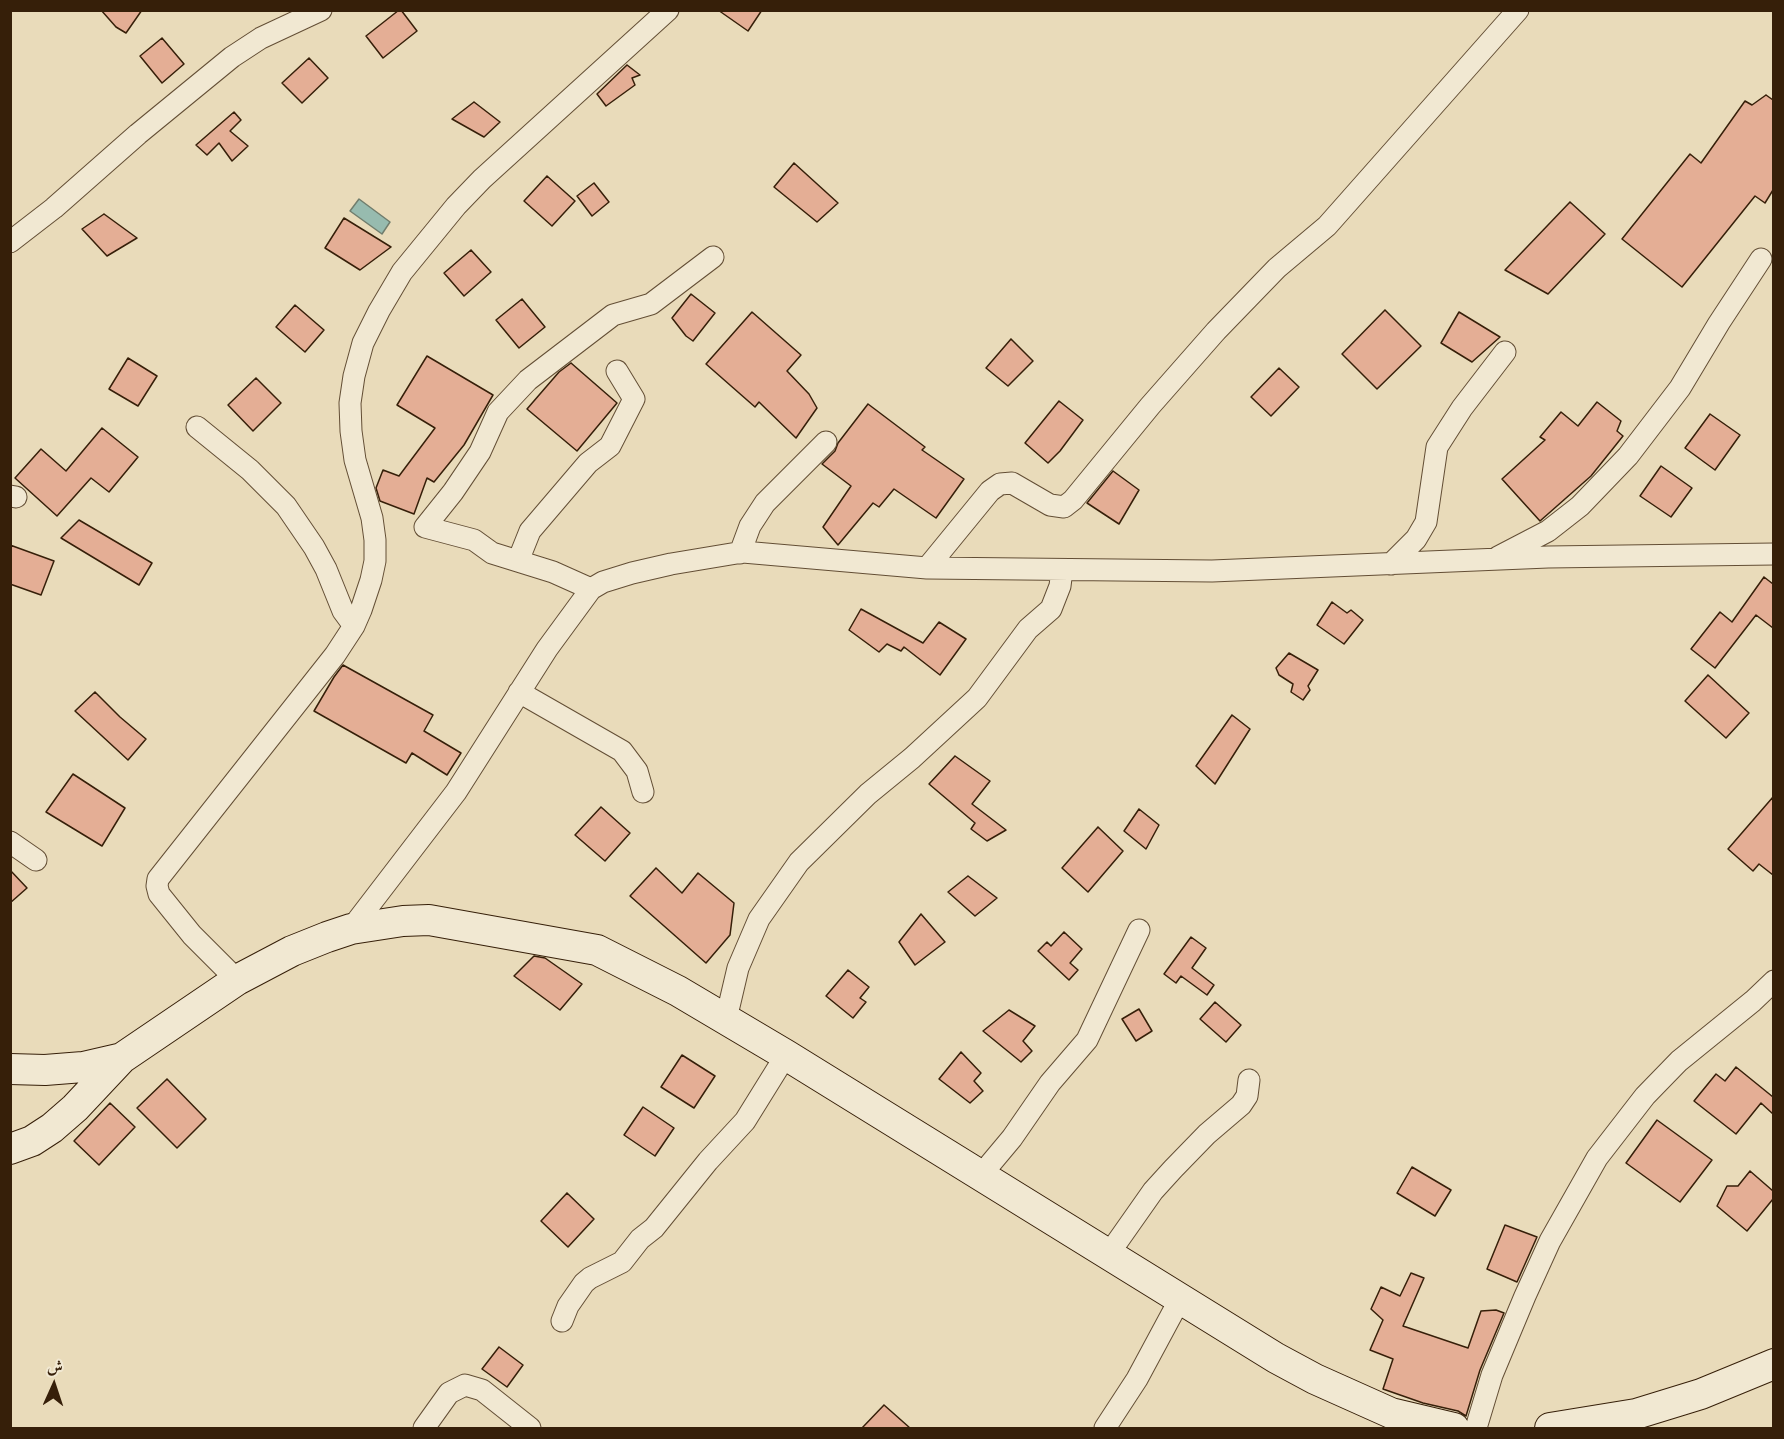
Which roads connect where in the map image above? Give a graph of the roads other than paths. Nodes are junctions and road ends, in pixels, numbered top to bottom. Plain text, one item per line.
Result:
1 (321, 10) edge
2 (668, 10) edge
3 (1518, 10) edge
4 (10, 242) edge
5 (713, 257) dead end
6 (1761, 259) dead end
7 (1505, 352) dead end
8 (617, 370) dead end
9 (197, 427) dead end
10 (826, 442) dead end
11 (740, 553) junction
12 (1773, 554) edge
13 (1492, 560) junction
14 (518, 561) junction
15 (1390, 564) junction
16 (927, 568) junction
17 (1062, 570) junction
18 (591, 589) junction
19 (354, 626) junction
20 (519, 692) junction
21 (643, 792) dead end
22 (10, 842) edge
23 (36, 860) dead end
24 (351, 929) junction
25 (1139, 930) dead end
26 (237, 980) junction
27 (1773, 981) edge
28 (726, 1019) junction
29 (786, 1055) junction
30 (122, 1058) junction
31 (10, 1069) edge
32 (1249, 1080) dead end
33 (10, 1149) edge
34 (981, 1175) junction
35 (1108, 1254) junction
36 (1180, 1299) junction
37 (562, 1321) dead end
38 (1773, 1364) edge
39 (424, 1428) edge
40 (530, 1428) edge
41 (1105, 1428) edge
42 (1455, 1428) edge
43 (1476, 1428) edge
44 (1550, 1428) edge

1 - 4 street
2 - 19 street
3 - 16 street
5 - 14 street
6 - 13 street
7 - 15 street
8 - 14 street
9 - 19 street
10 - 11 street
11 - 16 street
11 - 18 street
12 - 13 street
13 - 15 street
14 - 18 street
15 - 17 street
16 - 17 street
17 - 28 street
18 - 20 street
19 - 26 street
20 - 21 street
20 - 24 street
22 - 23 street
24 - 26 street
24 - 28 street
25 - 34 street
26 - 30 street
27 - 43 street
28 - 29 street
29 - 34 street
29 - 37 street
30 - 31 street
30 - 33 street
32 - 35 street
34 - 35 street
35 - 36 street
36 - 41 street
36 - 42 street
38 - 44 street
39 - 40 street

